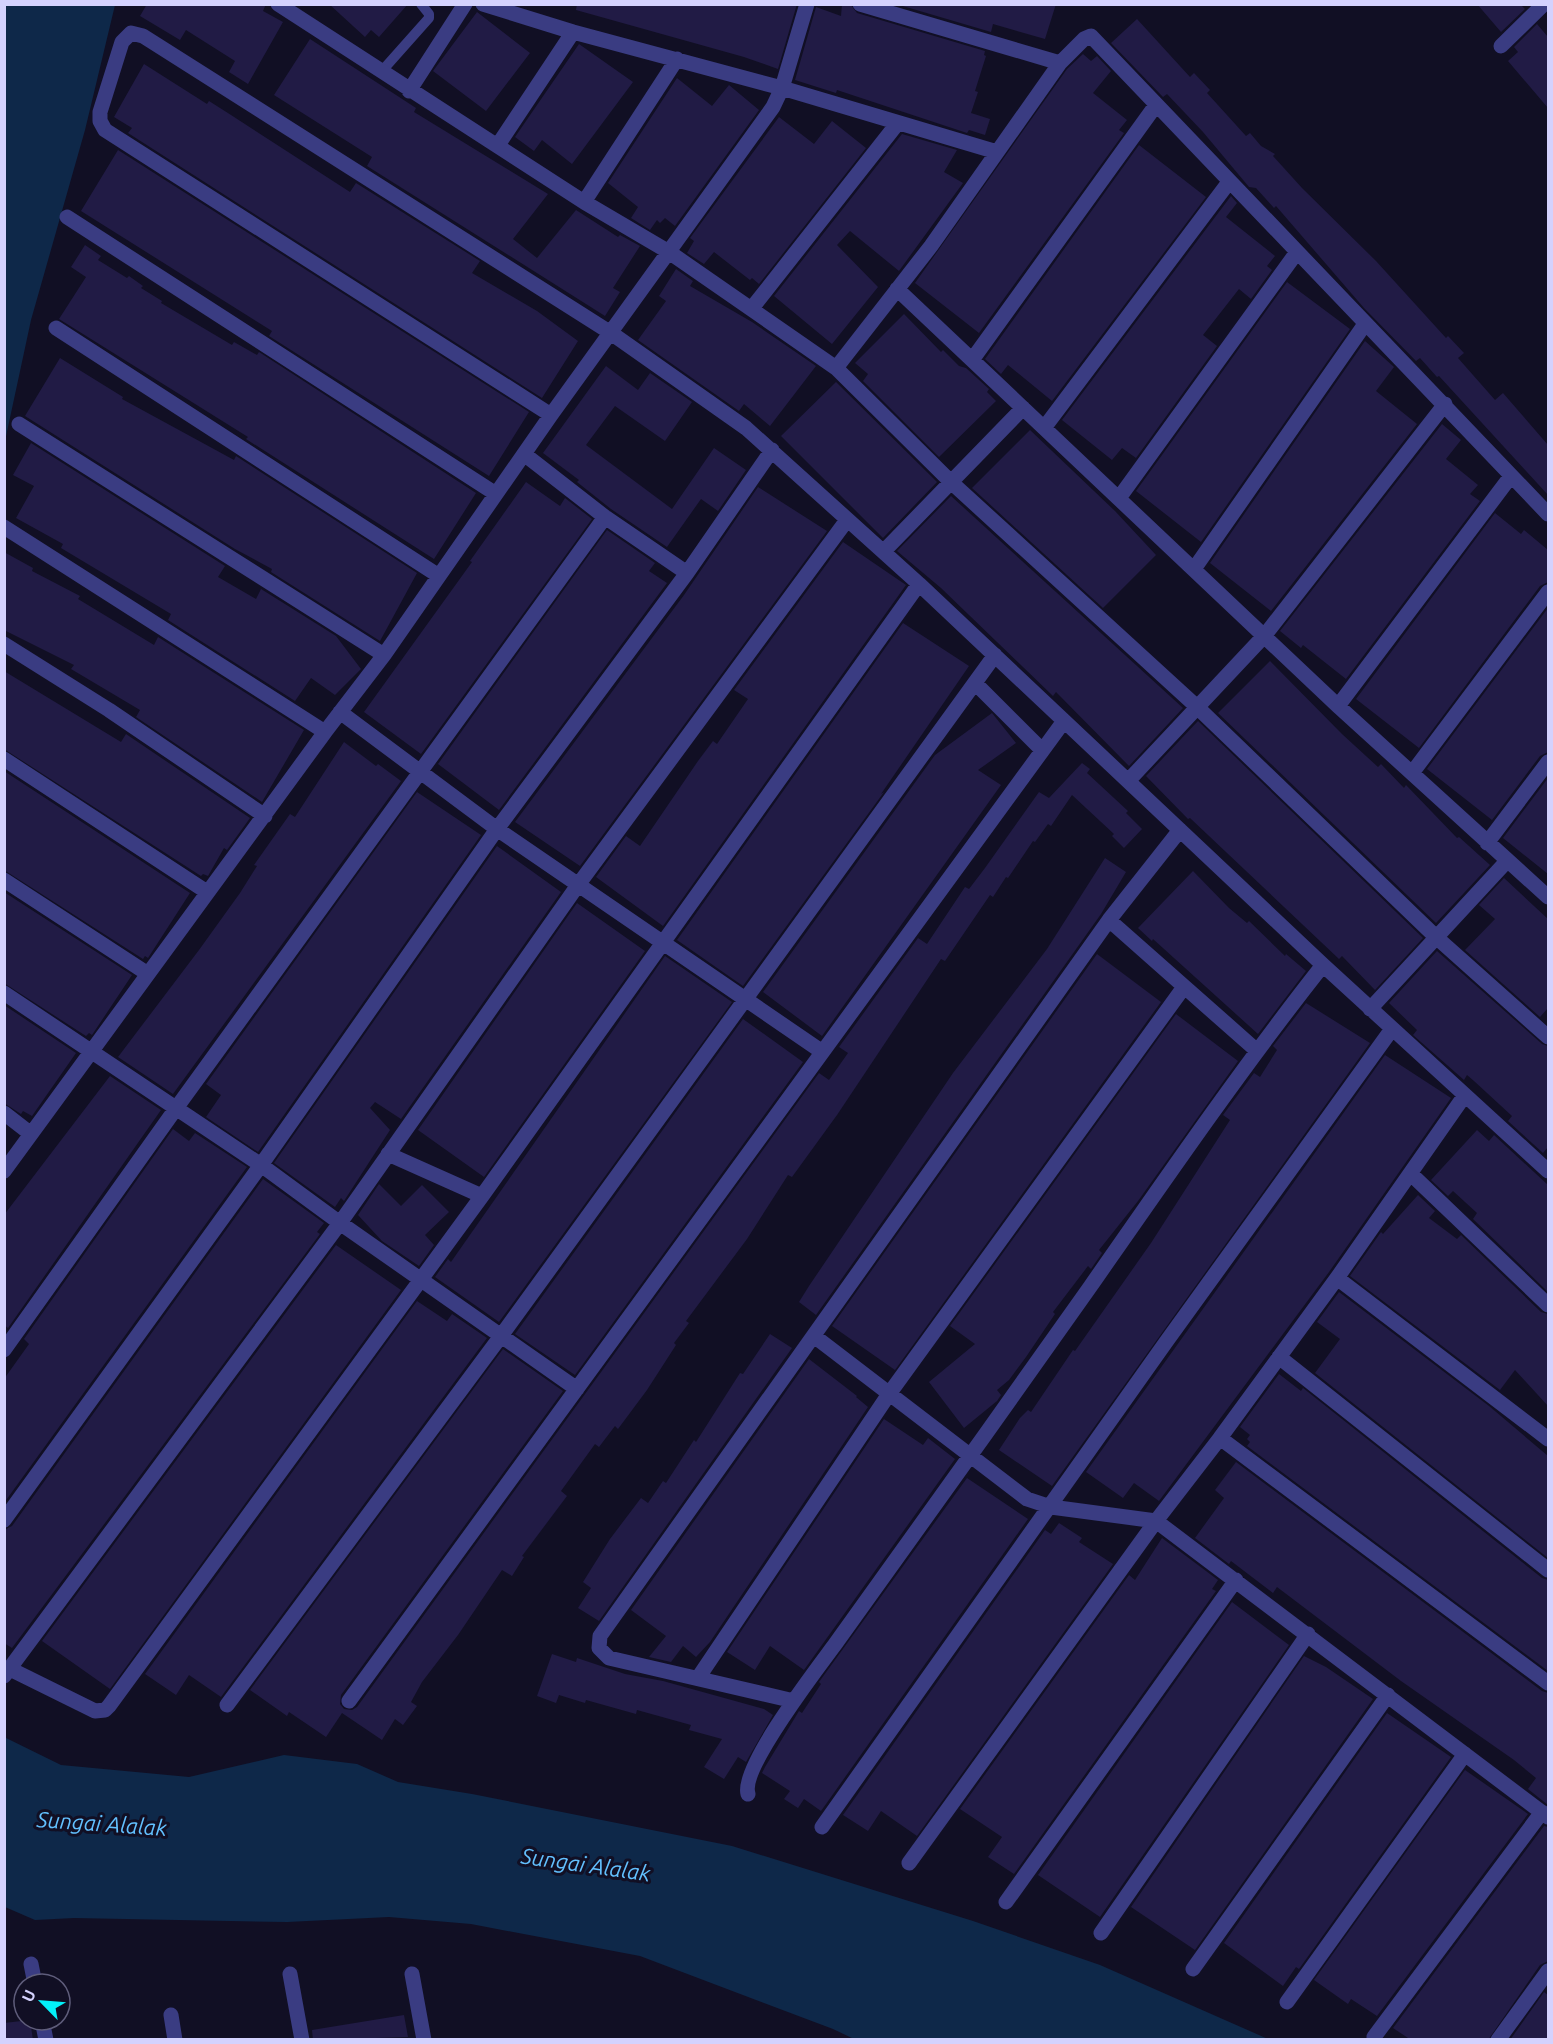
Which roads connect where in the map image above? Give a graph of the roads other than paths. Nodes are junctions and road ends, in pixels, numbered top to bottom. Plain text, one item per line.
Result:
1 (278, 4) edge
2 (421, 4) edge
3 (465, 4) edge
4 (807, 4) edge
5 (860, 4) edge
6 (1544, 4) edge
7 (485, 5) edge
8 (573, 32) junction
9 (1501, 46) dead end
10 (677, 59) junction
11 (1060, 63) junction
12 (381, 72) junction
13 (782, 88) junction
14 (409, 91) junction
15 (1156, 105) junction
16 (897, 124) junction
17 (498, 145) junction
18 (997, 152) junction
19 (1229, 182) junction
20 (584, 202) junction
21 (67, 217) dead end
22 (669, 252) junction
23 (1297, 252) junction
24 (897, 290) junction
25 (752, 308) junction
26 (1365, 324) junction
27 (56, 328) dead end
28 (611, 333) junction
29 (972, 360) junction
30 (836, 368) junction
31 (1445, 404) junction
32 (1023, 408) junction
33 (551, 415) junction
34 (19, 424) dead end
35 (1044, 428) junction
36 (772, 450) junction
37 (524, 454) junction
38 (1511, 476) junction
39 (951, 482) junction
40 (496, 494) junction
41 (1119, 498) junction
42 (1548, 514) edge
43 (605, 517) junction
44 (847, 520) junction
45 (4, 527) edge
46 (884, 551) junction
47 (1194, 568) junction
48 (687, 573) junction
49 (439, 576) junction
50 (919, 584) junction
51 (1548, 592) edge
52 (1265, 635) junction
53 (4, 644) edge
54 (384, 655) junction
55 (995, 655) junction
56 (975, 683) junction
57 (1196, 706) junction
58 (1338, 706) junction
59 (340, 712) junction
60 (1064, 721) junction
61 (325, 732) junction
62 (1042, 750) junction
63 (4, 759) edge
64 (1548, 762) edge
65 (420, 773) junction
66 (1412, 773) junction
67 (1128, 781) junction
68 (264, 816) junction
69 (497, 829) junction
70 (1180, 830) junction
71 (1487, 843) junction
72 (1507, 861) junction
73 (4, 879) edge
74 (578, 885) junction
75 (207, 892) junction
76 (1548, 897) edge
77 (1109, 920) junction
78 (1437, 937) junction
79 (662, 941) junction
80 (1323, 965) junction
81 (148, 974) junction
82 (1184, 987) junction
83 (4, 993) edge
84 (744, 999) junction
85 (1370, 1009) junction
86 (1392, 1029) junction
87 (1548, 1037) edge
88 (1256, 1050) junction
89 (91, 1051) junction
90 (821, 1051) junction
91 (1465, 1095) junction
92 (177, 1107) junction
93 (4, 1113) edge
94 (31, 1134) junction
95 (388, 1154) junction
96 (261, 1165) junction
97 (4, 1171) edge
98 (1548, 1171) edge
99 (1411, 1174) junction
100 (482, 1196) junction
101 (340, 1223) junction
102 (1336, 1278) junction
103 (421, 1279) junction
104 (1548, 1305) edge
105 (501, 1336) junction
106 (814, 1336) junction
107 (4, 1350) edge
108 (1279, 1357) junction
109 (577, 1389) junction
110 (889, 1394) junction
111 (1220, 1438) junction
112 (1548, 1439) edge
113 (970, 1457) junction
114 (1051, 1507) junction
115 (4, 1520) edge
116 (1156, 1521) junction
117 (1548, 1570) edge
118 (1236, 1580) junction
119 (1308, 1634) junction
120 (7, 1672) edge
121 (698, 1678) junction
122 (1548, 1683) edge
123 (1388, 1695) junction
124 (349, 1701) dead end
125 (794, 1701) junction
126 (227, 1705) dead end
127 (1465, 1754) junction
128 (748, 1794) dead end
129 (1545, 1814) edge
130 (822, 1827) dead end
131 (909, 1863) dead end
132 (1006, 1902) dead end
133 (1101, 1933) dead end
134 (32, 1964) dead end
135 (1193, 1969) dead end
136 (1548, 1971) edge
137 (33, 1972) edge
138 (290, 1974) dead end
139 (412, 1974) dead end
140 (1287, 2002) dead end
141 (171, 2015) dead end
142 (1374, 2037) dead end
143 (175, 2040) edge
144 (302, 2040) edge
145 (424, 2040) edge
146 (1498, 2040) edge

1 - 12 street
2 - 12 lane
3 - 14 street
4 - 13 street
5 - 11 street
6 - 9 street
7 - 8 street
8 - 10 street
8 - 17 street
10 - 13 street
10 - 20 street
11 - 15 street
11 - 18 street
12 - 14 street
13 - 16 street
13 - 22 street
14 - 17 street
15 - 19 street
15 - 29 street
16 - 18 street
16 - 25 street
17 - 20 street
18 - 24 street
19 - 23 street
19 - 35 street
20 - 22 street
21 - 40 street
22 - 25 street
22 - 28 street
23 - 26 street
23 - 41 street
24 - 29 street
24 - 30 street
25 - 30 street
26 - 31 street
26 - 47 street
27 - 49 street
28 - 33 street
28 - 33 street
28 - 36 street
29 - 32 street
30 - 39 street
31 - 38 street
31 - 52 street
32 - 35 street
32 - 39 street
33 - 37 street
34 - 54 street
35 - 41 street
36 - 44 street
36 - 48 street
37 - 40 street
37 - 43 street
38 - 42 street
38 - 58 street
39 - 46 street
39 - 57 street
40 - 49 street
41 - 47 street
43 - 48 street
43 - 65 street
44 - 46 street
44 - 74 street
45 - 61 street
46 - 50 street
47 - 52 street
48 - 69 street
49 - 54 street
50 - 55 street
50 - 79 street
51 - 66 street
52 - 57 street
52 - 58 street
53 - 68 street
54 - 59 street
55 - 56 street
55 - 60 street
56 - 62 street
56 - 84 street
57 - 67 street
57 - 78 street
58 - 66 street
59 - 61 street
59 - 65 street
60 - 62 street
60 - 67 street
61 - 68 street
62 - 90 street
63 - 75 street
64 - 71 street
65 - 69 street
65 - 92 street
66 - 71 street
67 - 70 street
68 - 75 street
69 - 74 street
69 - 96 street
70 - 77 street
70 - 80 street
71 - 72 street
72 - 76 street
72 - 78 street
73 - 81 street
74 - 79 street
74 - 95 street
75 - 81 street
77 - 82 street
77 - 106 street
78 - 85 street
78 - 87 street
79 - 84 street
79 - 100 street
80 - 85 street
80 - 88 street
81 - 89 street
82 - 88 street
82 - 110 street
83 - 89 street
84 - 90 street
84 - 105 street
85 - 86 street
86 - 91 street
86 - 114 street
88 - 113 street
89 - 92 street
89 - 94 street
90 - 109 street
91 - 98 street
91 - 99 street
92 - 96 street
92 - 107 street
93 - 94 street
94 - 97 street
95 - 100 street
95 - 101 street
96 - 101 street
96 - 115 street
99 - 102 street
99 - 104 street
100 - 103 street
101 - 103 street
101 - 120 street
102 - 108 street
102 - 112 street
103 - 105 street
103 - 120 street
105 - 109 street
105 - 126 street
106 - 110 street
106 - 121 street
108 - 111 street
108 - 117 street
109 - 124 street
110 - 113 street
110 - 121 street
111 - 116 street
111 - 122 street
113 - 114 street
113 - 125 street
114 - 116 street
114 - 130 street
116 - 118 street
116 - 131 street
118 - 119 street
118 - 132 street
119 - 123 street
119 - 133 street
121 - 125 street
123 - 127 street
123 - 135 street
125 - 128 street
127 - 129 street
127 - 140 street
129 - 142 street
134 - 137 street
136 - 146 street
138 - 144 street
139 - 145 street
141 - 143 street

